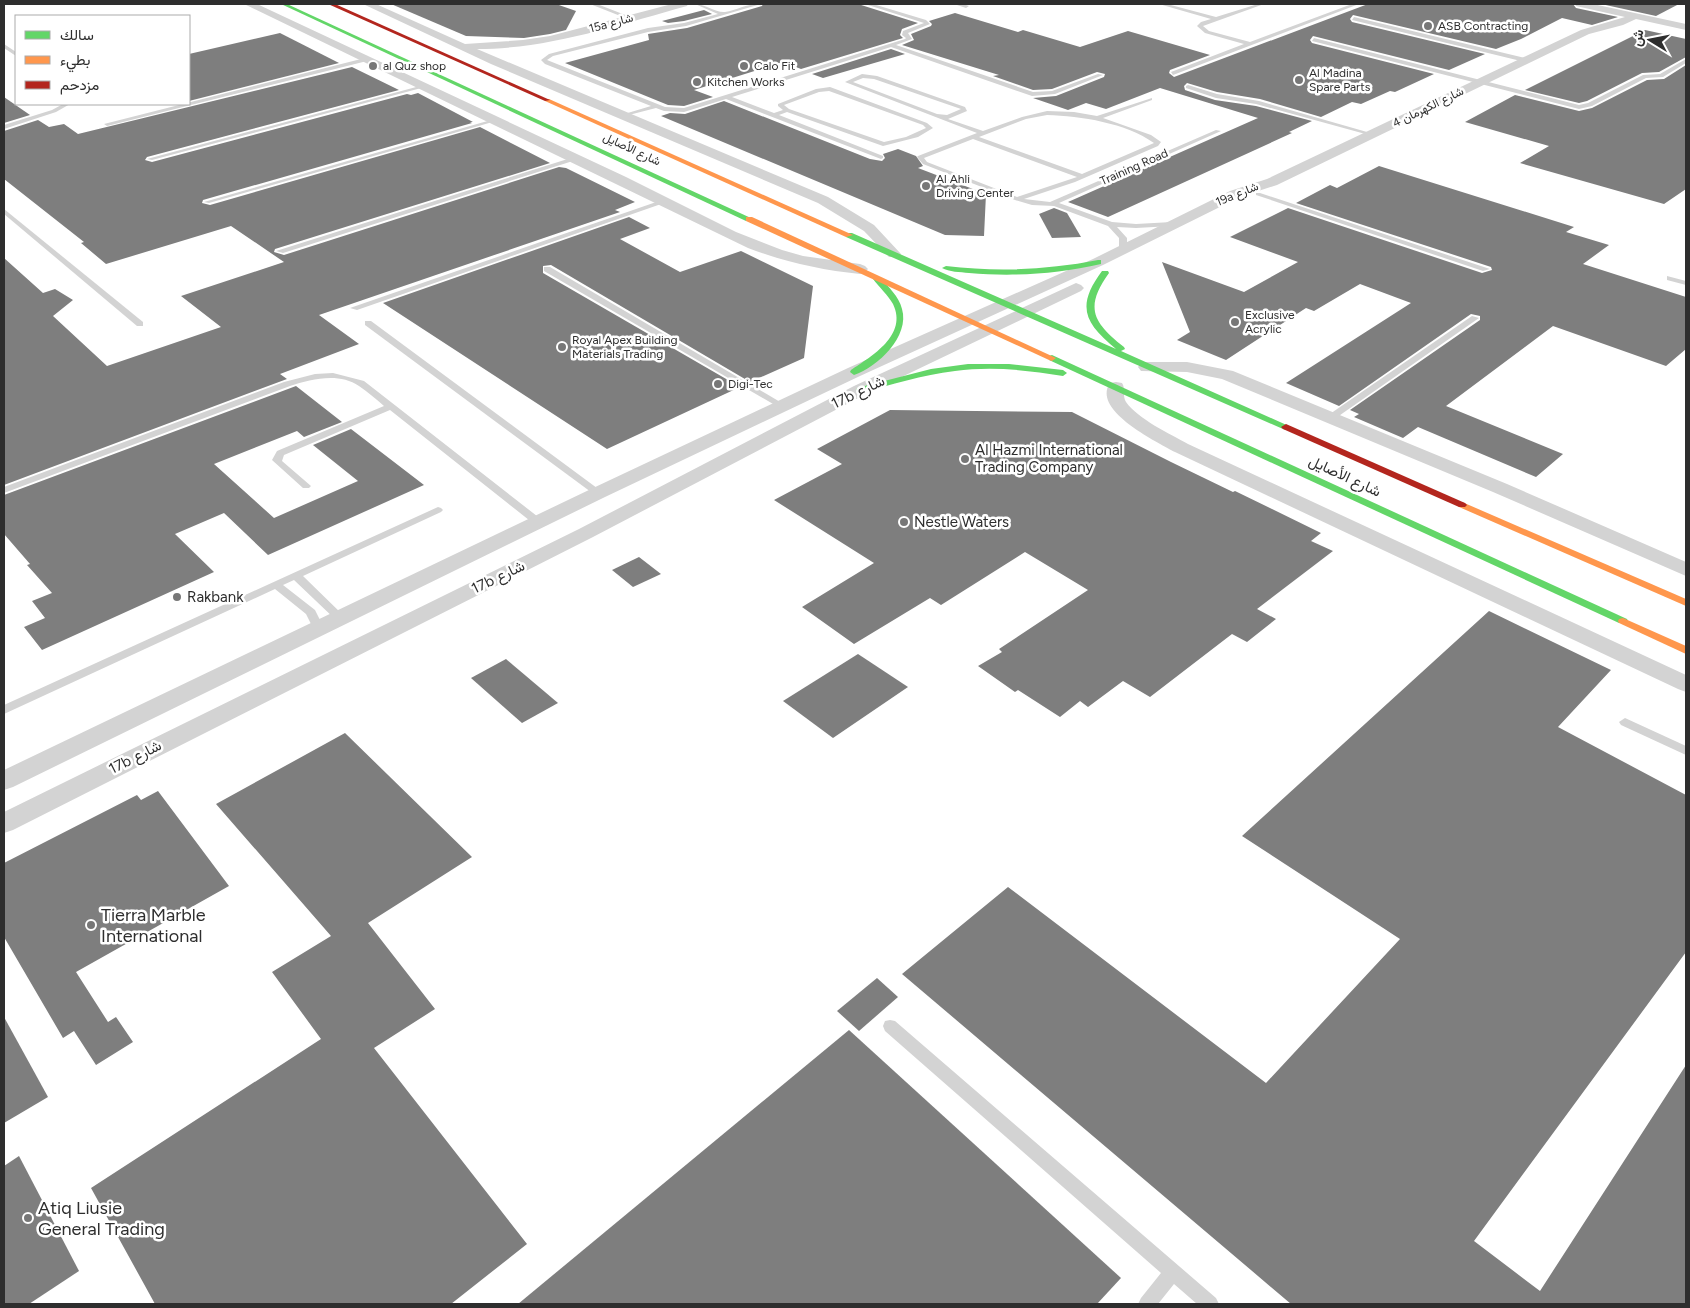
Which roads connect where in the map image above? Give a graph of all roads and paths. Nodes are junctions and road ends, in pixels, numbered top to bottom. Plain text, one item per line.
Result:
1 (249, 4) edge
2 (282, 4) edge
3 (330, 4) edge
4 (368, 4) edge
5 (593, 4) edge
6 (683, 4) edge
7 (697, 4) edge
8 (758, 4) edge
9 (868, 4) edge
10 (957, 4) edge
11 (1162, 4) edge
12 (1262, 4) edge
13 (1343, 4) edge
14 (1580, 4) edge
15 (1353, 5) edge
16 (966, 6) dead end
17 (1616, 12) junction
18 (723, 14) junction
19 (1635, 16) junction
20 (630, 18) junction
21 (1218, 18) junction
22 (1354, 19) dead end
23 (1686, 27) edge
24 (1585, 32) junction
25 (1314, 40) dead end
26 (538, 42) junction
27 (1250, 44) junction
28 (457, 45) junction
29 (891, 45) junction
30 (4, 46) edge
31 (15, 53) edge
32 (365, 60) junction
33 (1525, 60) junction
34 (1686, 61) edge
35 (508, 68) junction
36 (1173, 73) dead end
37 (1100, 75) dead end
38 (1479, 82) junction
39 (422, 87) junction
40 (1188, 87) dead end
41 (863, 89) junction
42 (847, 94) junction
43 (727, 96) junction
44 (1150, 99) dead end
45 (190, 103) edge
46 (65, 105) edge
47 (184, 105) edge
48 (657, 106) junction
49 (787, 110) junction
50 (922, 111) junction
51 (774, 115) junction
52 (623, 116) junction
53 (907, 117) junction
54 (939, 117) junction
55 (1097, 118) junction
56 (493, 120) junction
57 (107, 124) dead end
58 (4, 127) edge
59 (1218, 131) dead end
60 (982, 134) junction
61 (1371, 134) junction
62 (974, 136) junction
63 (1155, 138) junction
64 (1163, 142) dead end
65 (1171, 144) dead end
66 (1180, 147) junction
67 (881, 157) dead end
68 (150, 159) dead end
69 (574, 159) junction
70 (1083, 177) junction
71 (1272, 182) junction
72 (1258, 194) junction
73 (1017, 199) junction
74 (207, 202) dead end
75 (662, 202) junction
76 (1051, 204) junction
77 (4, 211) edge
78 (1111, 224) junction
79 (1172, 224) junction
80 (1123, 248) junction
81 (280, 251) dead end
82 (894, 254) junction
83 (916, 264) junction
84 (1101, 268) junction
85 (547, 269) dead end
86 (1486, 269) dead end
87 (868, 272) junction
88 (1670, 278) dead end
89 (910, 280) dead end
90 (1686, 283) edge
91 (1005, 304) junction
92 (354, 308) dead end
93 (996, 318) junction
94 (1475, 318) dead end
95 (368, 322) dead end
96 (140, 324) dead end
97 (1145, 365) junction
98 (1095, 378) junction
99 (857, 381) junction
100 (1116, 387) junction
101 (1184, 396) dead end
102 (1227, 401) junction
103 (391, 406) junction
104 (783, 406) junction
105 (1330, 418) junction
106 (306, 486) dead end
107 (4, 490) edge
108 (598, 493) junction
109 (438, 510) dead end
110 (538, 522) junction
111 (1686, 570) edge
112 (1618, 572) junction
113 (296, 576) junction
114 (276, 585) junction
115 (1686, 591) edge
116 (1686, 602) edge
117 (340, 618) junction
118 (318, 628) junction
119 (1686, 650) edge
120 (1686, 684) edge
121 (4, 710) edge
122 (1625, 722) dead end
123 (1686, 751) edge
124 (141, 754) junction
125 (4, 780) edge
126 (4, 823) edge
127 (890, 1026) dead end
128 (1173, 1272) junction
129 (1147, 1304) edge
130 (1210, 1304) edge

1 - 32 street
2 - 87 main road, شارع الأصايل
3 - 82 main road, شارع الأصايل
4 - 28 street
5 - 20 lane
6 - 20 street, 15a شارع
7 - 18 lane
8 - 18 lane
9 - 29 lane
10 - 16 lane
11 - 21 lane
12 - 21 lane
13 - 15 lane
14 - 17 street
15 - 27 lane
17 - 19 street
17 - 24 street, شارع الكهرمان 4
18 - 48 lane
19 - 23 street
19 - 24 street, شارع الكهرمان 4
20 - 26 street, 15a شارع
21 - 27 lane
22 - 33 lane
24 - 33 street, شارع الكهرمان 4
25 - 38 lane
26 - 28 street, 15a شارع
26 - 35 street, 15a شارع
27 - 36 lane
28 - 35 street
29 - 37 lane
29 - 43 lane
30 - 31 lane
32 - 39 street
32 - 45 lane
33 - 38 street, شارع الكهرمان 4
34 - 38 lane
35 - 52 street
38 - 61 street, شارع الكهرمان 4
39 - 56 street
39 - 68 lane
40 - 61 lane
41 - 42 lane
41 - 50 lane
41 - 54 lane
42 - 49 lane
42 - 53 lane
43 - 48 lane
43 - 51 lane
44 - 55 lane
46 - 58 lane
47 - 57 lane
48 - 52 lane
49 - 51 lane
49 - 53 lane
50 - 53 lane
50 - 54 lane
51 - 67 lane
52 - 82 street
54 - 60 lane
55 - 60 lane
55 - 63 lane
56 - 69 street
56 - 74 lane
59 - 66 lane, Training Road
60 - 62 lane
61 - 71 street, شارع الكهرمان 4
62 - 70 lane
62 - 73 lane
63 - 64 lane
63 - 70 lane
65 - 66 lane
66 - 76 lane, Training Road
69 - 75 street
69 - 81 lane
70 - 73 lane
71 - 72 street, 19a شارع
71 - 79 street, 19a شارع
72 - 84 street, 19a شارع
72 - 86 lane
73 - 76 lane
75 - 87 street
75 - 92 lane
76 - 78 lane
77 - 96 lane
78 - 79 lane
78 - 80 lane
79 - 80 street, 19a شارع
80 - 84 street, 19a شارع
82 - 83 main road, شارع الأصايل
83 - 84 main road
83 - 91 main road, شارع الأصايل
84 - 91 street, 19a شارع
84 - 93 street, 19a شارع
84 - 97 main road
85 - 104 lane
87 - 89 main road
87 - 93 main road, شارع الأصايل
87 - 99 main road
88 - 90 lane
91 - 93 street, 19a شارع
91 - 93 main road, شارع الأصايل
93 - 97 main road, شارع الأصايل
93 - 98 main road, شارع الأصايل
93 - 99 street, 17b شارع
94 - 105 lane
95 - 108 lane
97 - 102 main road, شارع الأصايل
97 - 105 street
98 - 99 main road
98 - 100 main road, شارع الأصايل
99 - 104 street, 17b شارع
99 - 124 street, 17b شارع
100 - 119 main road, شارع الأصايل
100 - 120 street
101 - 102 main road
102 - 112 main road, شارع الأصايل
103 - 106 lane
103 - 107 lane
103 - 110 lane
104 - 108 street, 17b شارع
105 - 111 street
108 - 110 street, 17b شارع
109 - 113 lane
110 - 117 street, 17b شارع
112 - 115 main road
112 - 116 main road, شارع الأصايل
113 - 114 lane
113 - 117 lane
114 - 118 lane
114 - 121 lane
117 - 118 street, 17b شارع
118 - 124 street
118 - 125 street, 17b شارع
122 - 123 lane
124 - 126 street, 17b شارع
127 - 128 lane
128 - 129 lane
128 - 130 lane

